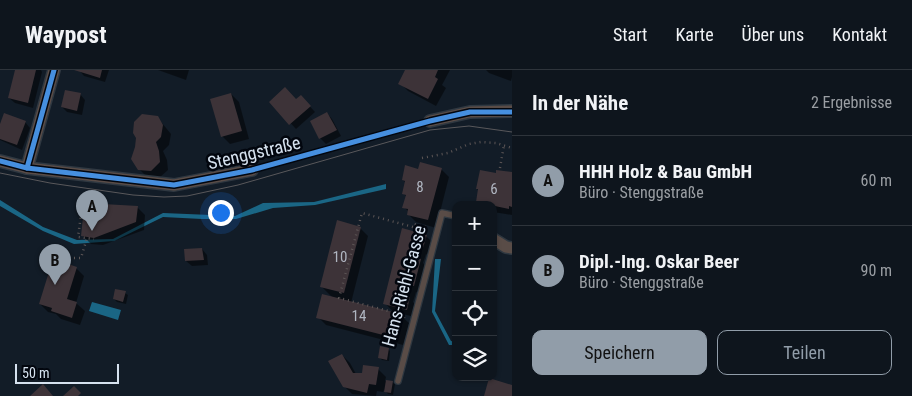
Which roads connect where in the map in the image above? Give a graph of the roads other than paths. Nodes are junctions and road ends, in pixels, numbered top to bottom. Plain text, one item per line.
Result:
1 (54, 70) edge
2 (512, 112) edge
3 (430, 121) dead end
4 (0, 161) edge
5 (27, 168) junction
6 (252, 170) dead end
7 (452, 215) edge
8 (497, 241) edge
9 (512, 248) edge
10 (398, 381) dead end

1 - 5 street
2 - 3 street
4 - 5 street, Stenggstraße
5 - 6 street, Stenggstraße
7 - 10 lane, Hans-Riehl-Gasse
8 - 9 street

